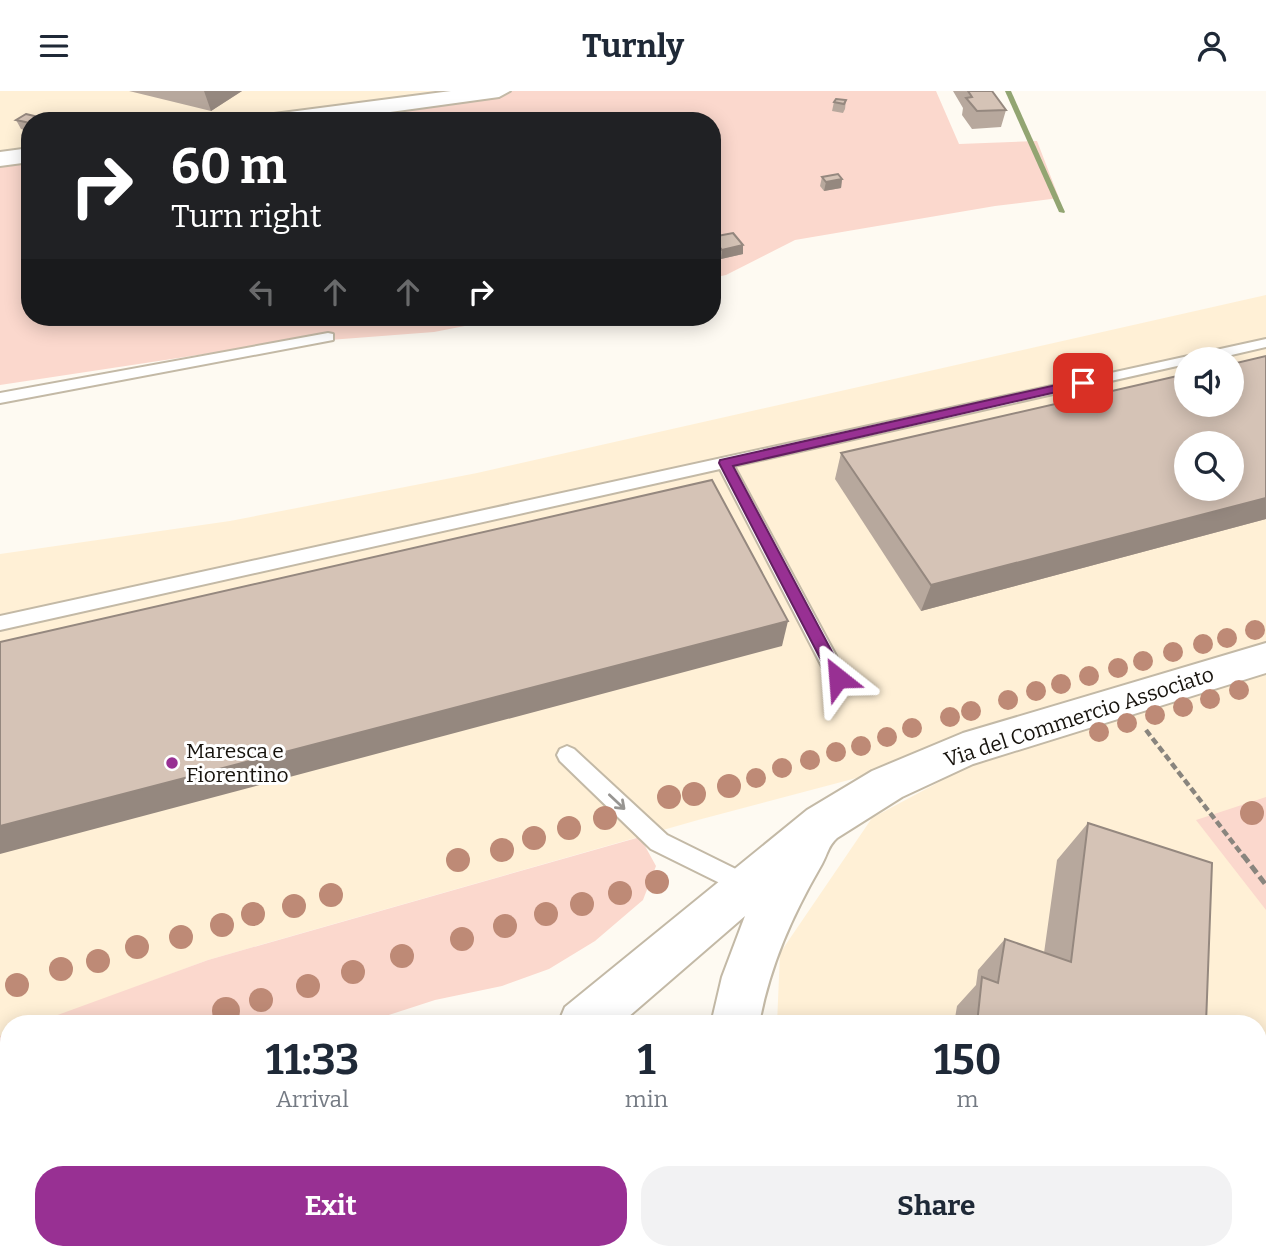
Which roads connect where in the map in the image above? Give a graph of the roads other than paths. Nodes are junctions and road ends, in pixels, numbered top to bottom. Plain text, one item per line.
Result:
1 (499, 91) edge
2 (342, 112) edge
3 (21, 156) edge
4 (0, 159) edge
5 (328, 337) dead end
6 (1266, 343) edge
7 (1244, 348) edge
8 (1174, 363) edge
9 (0, 398) edge
10 (725, 463) junction
11 (0, 623) edge
12 (1266, 658) edge
13 (838, 678) dead end
14 (567, 755) dead end
15 (822, 824) junction
16 (746, 885) junction
17 (593, 1015) edge
18 (737, 1015) edge

1 - 2 street
3 - 4 street
5 - 9 lane
6 - 7 lane
8 - 10 lane
10 - 11 lane
10 - 13 lane
12 - 15 street, Via del Commercio Associato
14 -> 16 lane
15 - 16 street, Via del Commercio Associato
15 - 18 street, Via del Commercio Associato
16 - 17 street, Via del Commercio Associato

